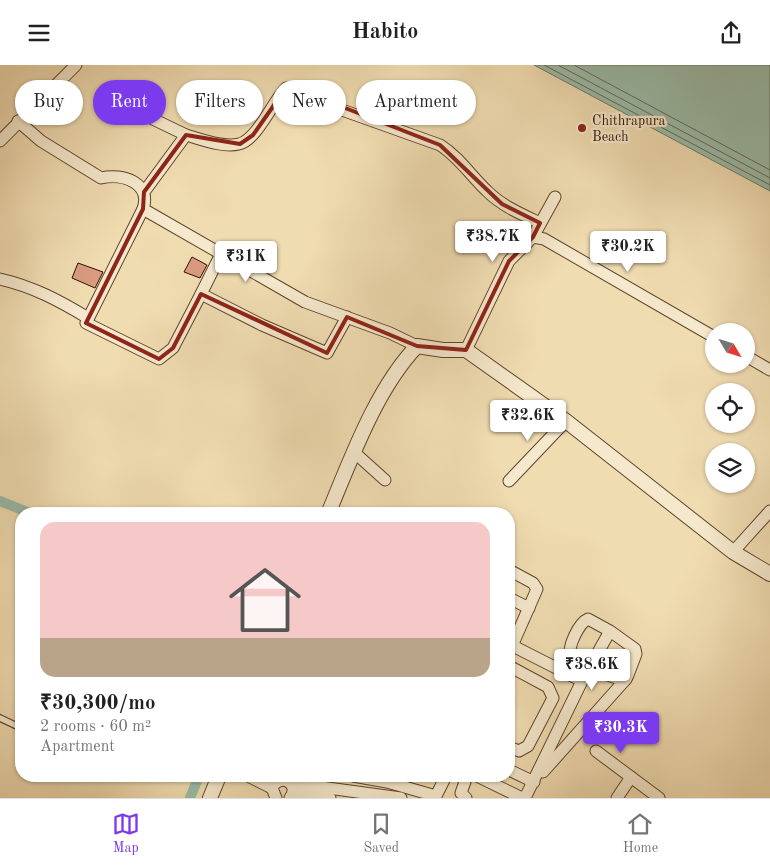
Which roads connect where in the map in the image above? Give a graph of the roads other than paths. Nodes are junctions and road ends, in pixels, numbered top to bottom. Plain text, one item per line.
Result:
1 (76, 65) edge
2 (63, 80) edge
3 (15, 124) edge
4 (23, 125) edge
5 (165, 125) edge
6 (186, 135) junction
7 (0, 141) edge
8 (144, 191) junction
9 (556, 197) dead end
10 (142, 209) junction
11 (540, 223) junction
12 (533, 237) junction
13 (221, 254) junction
14 (0, 279) edge
15 (201, 294) junction
16 (88, 317) junction
17 (347, 317) junction
18 (705, 332) edge
19 (417, 346) junction
20 (466, 350) junction
21 (755, 361) edge
22 (770, 370) edge
23 (566, 421) junction
24 (355, 453) junction
25 (385, 480) dead end
26 (509, 481) dead end
27 (331, 507) edge
28 (770, 511) edge
29 (733, 552) junction
30 (515, 573) edge
31 (770, 574) edge
32 (515, 601) edge
33 (529, 608) junction
34 (515, 627) edge
35 (610, 631) junction
36 (515, 648) edge
37 (530, 655) junction
38 (591, 665) junction
39 (515, 668) edge
40 (521, 671) junction
41 (626, 679) junction
42 (582, 681) junction
43 (547, 711) junction
44 (0, 717) edge
45 (564, 719) junction
46 (15, 725) edge
47 (515, 749) edge
48 (596, 751) dead end
49 (515, 773) edge
50 (631, 777) junction
51 (217, 782) edge
52 (389, 782) edge
53 (443, 782) edge
54 (466, 782) edge
55 (490, 782) edge
56 (534, 783) junction
57 (291, 791) edge
58 (436, 797) edge
59 (210, 798) edge
60 (330, 798) edge
61 (401, 798) edge
62 (466, 798) edge
63 (524, 798) edge
64 (616, 798) edge
65 (660, 798) edge

1 - 2 street
3 - 7 street
4 - 8 street
5 - 6 street
6 - 8 street
6 - 11 street
8 - 10 street
9 - 11 street
10 - 13 street
10 - 16 street
11 - 12 street
12 - 18 street
12 - 20 street
13 - 15 street
13 - 17 street
14 - 16 street
15 - 16 street
15 - 17 street
17 - 19 street
19 - 20 street
19 - 24 street
20 - 23 street
21 - 22 street
23 - 26 street
23 - 29 street
24 - 25 street
24 - 27 street
28 - 29 street
29 - 31 street
30 - 33 street
32 - 33 street
33 - 34 street
35 - 38 street
35 - 38 street
35 - 41 street
36 - 37 street
37 - 40 street
37 - 42 street
38 - 41 street
38 - 42 street
39 - 40 street
40 - 43 street
41 - 56 street
42 - 45 street
43 - 45 street
43 - 47 street
44 - 46 lane
45 - 56 street
48 - 50 street
49 - 56 street
50 - 64 street
50 - 65 street
51 - 59 street
52 - 58 street
53 - 58 street
54 - 62 street
55 - 63 street
56 - 63 street
57 - 60 street
57 - 61 street

